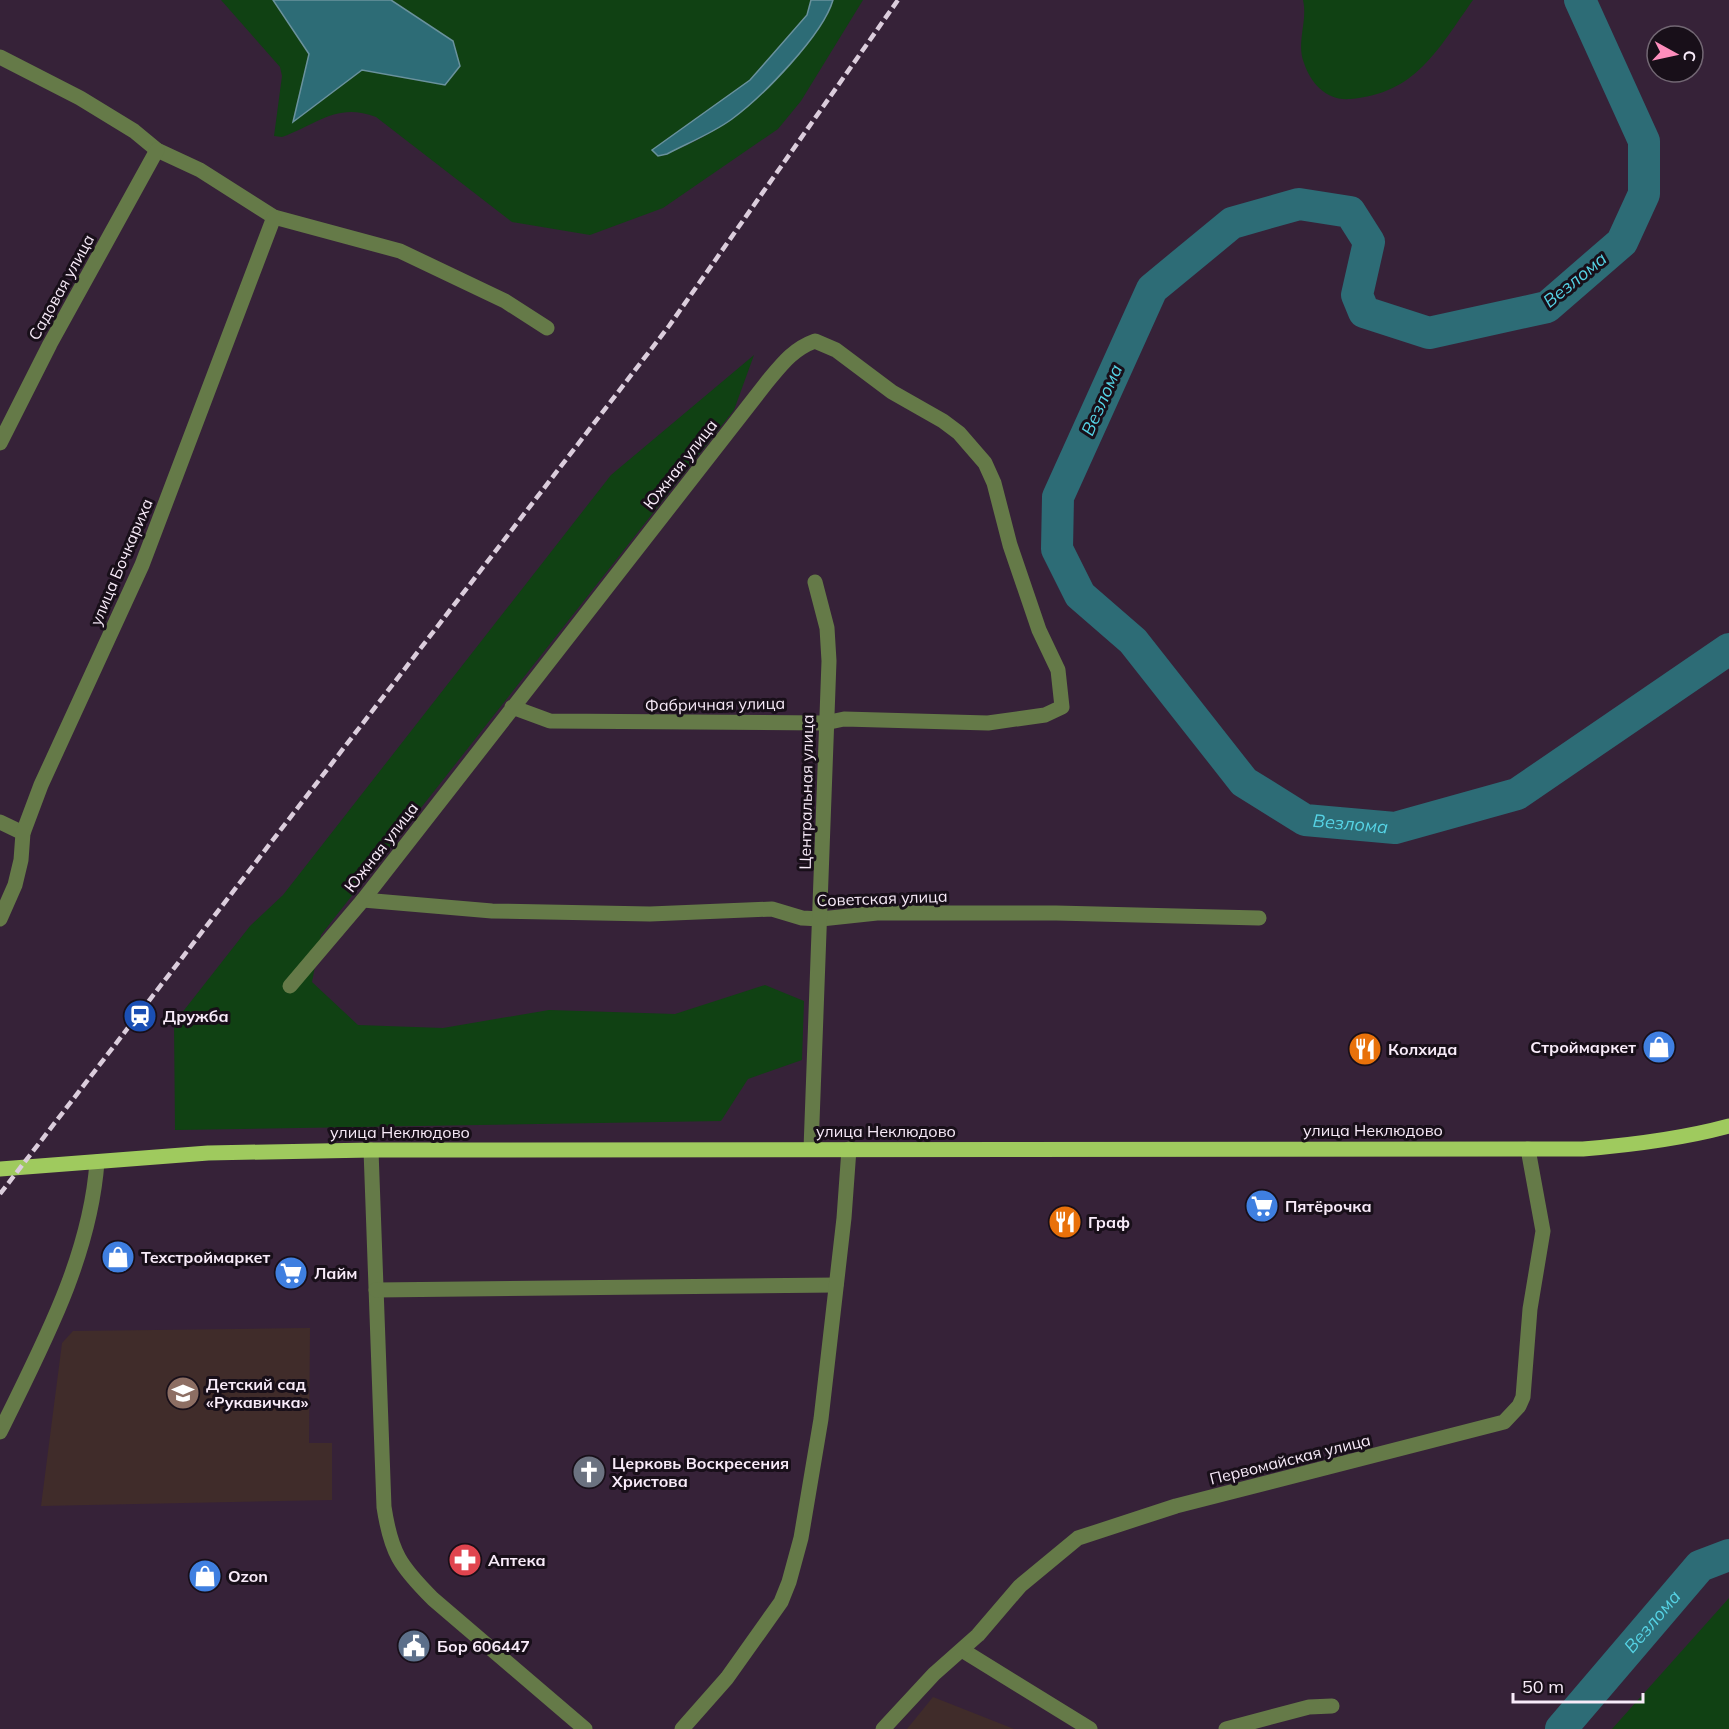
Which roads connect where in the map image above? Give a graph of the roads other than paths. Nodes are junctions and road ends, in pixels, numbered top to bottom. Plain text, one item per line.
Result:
1 (0, 58) edge
2 (157, 150) junction
3 (274, 217) junction
4 (547, 328) dead end
5 (0, 443) edge
6 (815, 582) dead end
7 (512, 707) junction
8 (1062, 707) joint
9 (825, 723) junction
10 (0, 822) edge
11 (23, 833) junction
12 (363, 900) junction
13 (1259, 918) dead end
14 (0, 919) edge
15 (821, 919) junction
16 (290, 986) dead end
17 (1729, 1126) edge
18 (811, 1149) junction
19 (849, 1149) junction
20 (1528, 1149) junction
21 (371, 1150) junction
22 (97, 1162) junction
23 (0, 1169) edge
24 (836, 1285) junction
25 (376, 1290) junction
26 (0, 1432) edge
27 (962, 1650) junction
28 (1332, 1706) dead end
29 (585, 1729) edge
30 (682, 1729) edge
31 (883, 1729) edge
32 (1090, 1729) edge
33 (1226, 1729) edge

1 - 2 street
2 - 3 street
2 - 5 street, Садовая улица
3 - 4 street
3 - 11 street, улица Бочкариха
6 - 9 street, Центральная улица
7 - 8 street, Южная улица
7 - 9 street, Фабричная улица
7 - 12 street, Южная улица
8 - 9 street, Фабричная улица
9 - 15 street, Центральная улица
10 - 11 street
11 - 14 street, улица Бочкариха
12 - 15 street, Советская улица
12 - 16 street, Южная улица
13 - 15 street, Советская улица
15 - 18 street, Центральная улица
17 - 20 main road, улица Неклюдово
18 - 19 main road, улица Неклюдово
18 - 21 main road, улица Неклюдово
19 - 20 main road, улица Неклюдово
19 - 24 street
20 - 27 street, Первомайская улица
21 - 22 main road, улица Неклюдово
21 - 25 street
22 - 23 main road, улица Неклюдово
22 - 26 street
24 - 25 street
24 - 30 street
25 - 29 street
27 - 31 street, Первомайская улица
27 - 32 street
28 - 33 street

